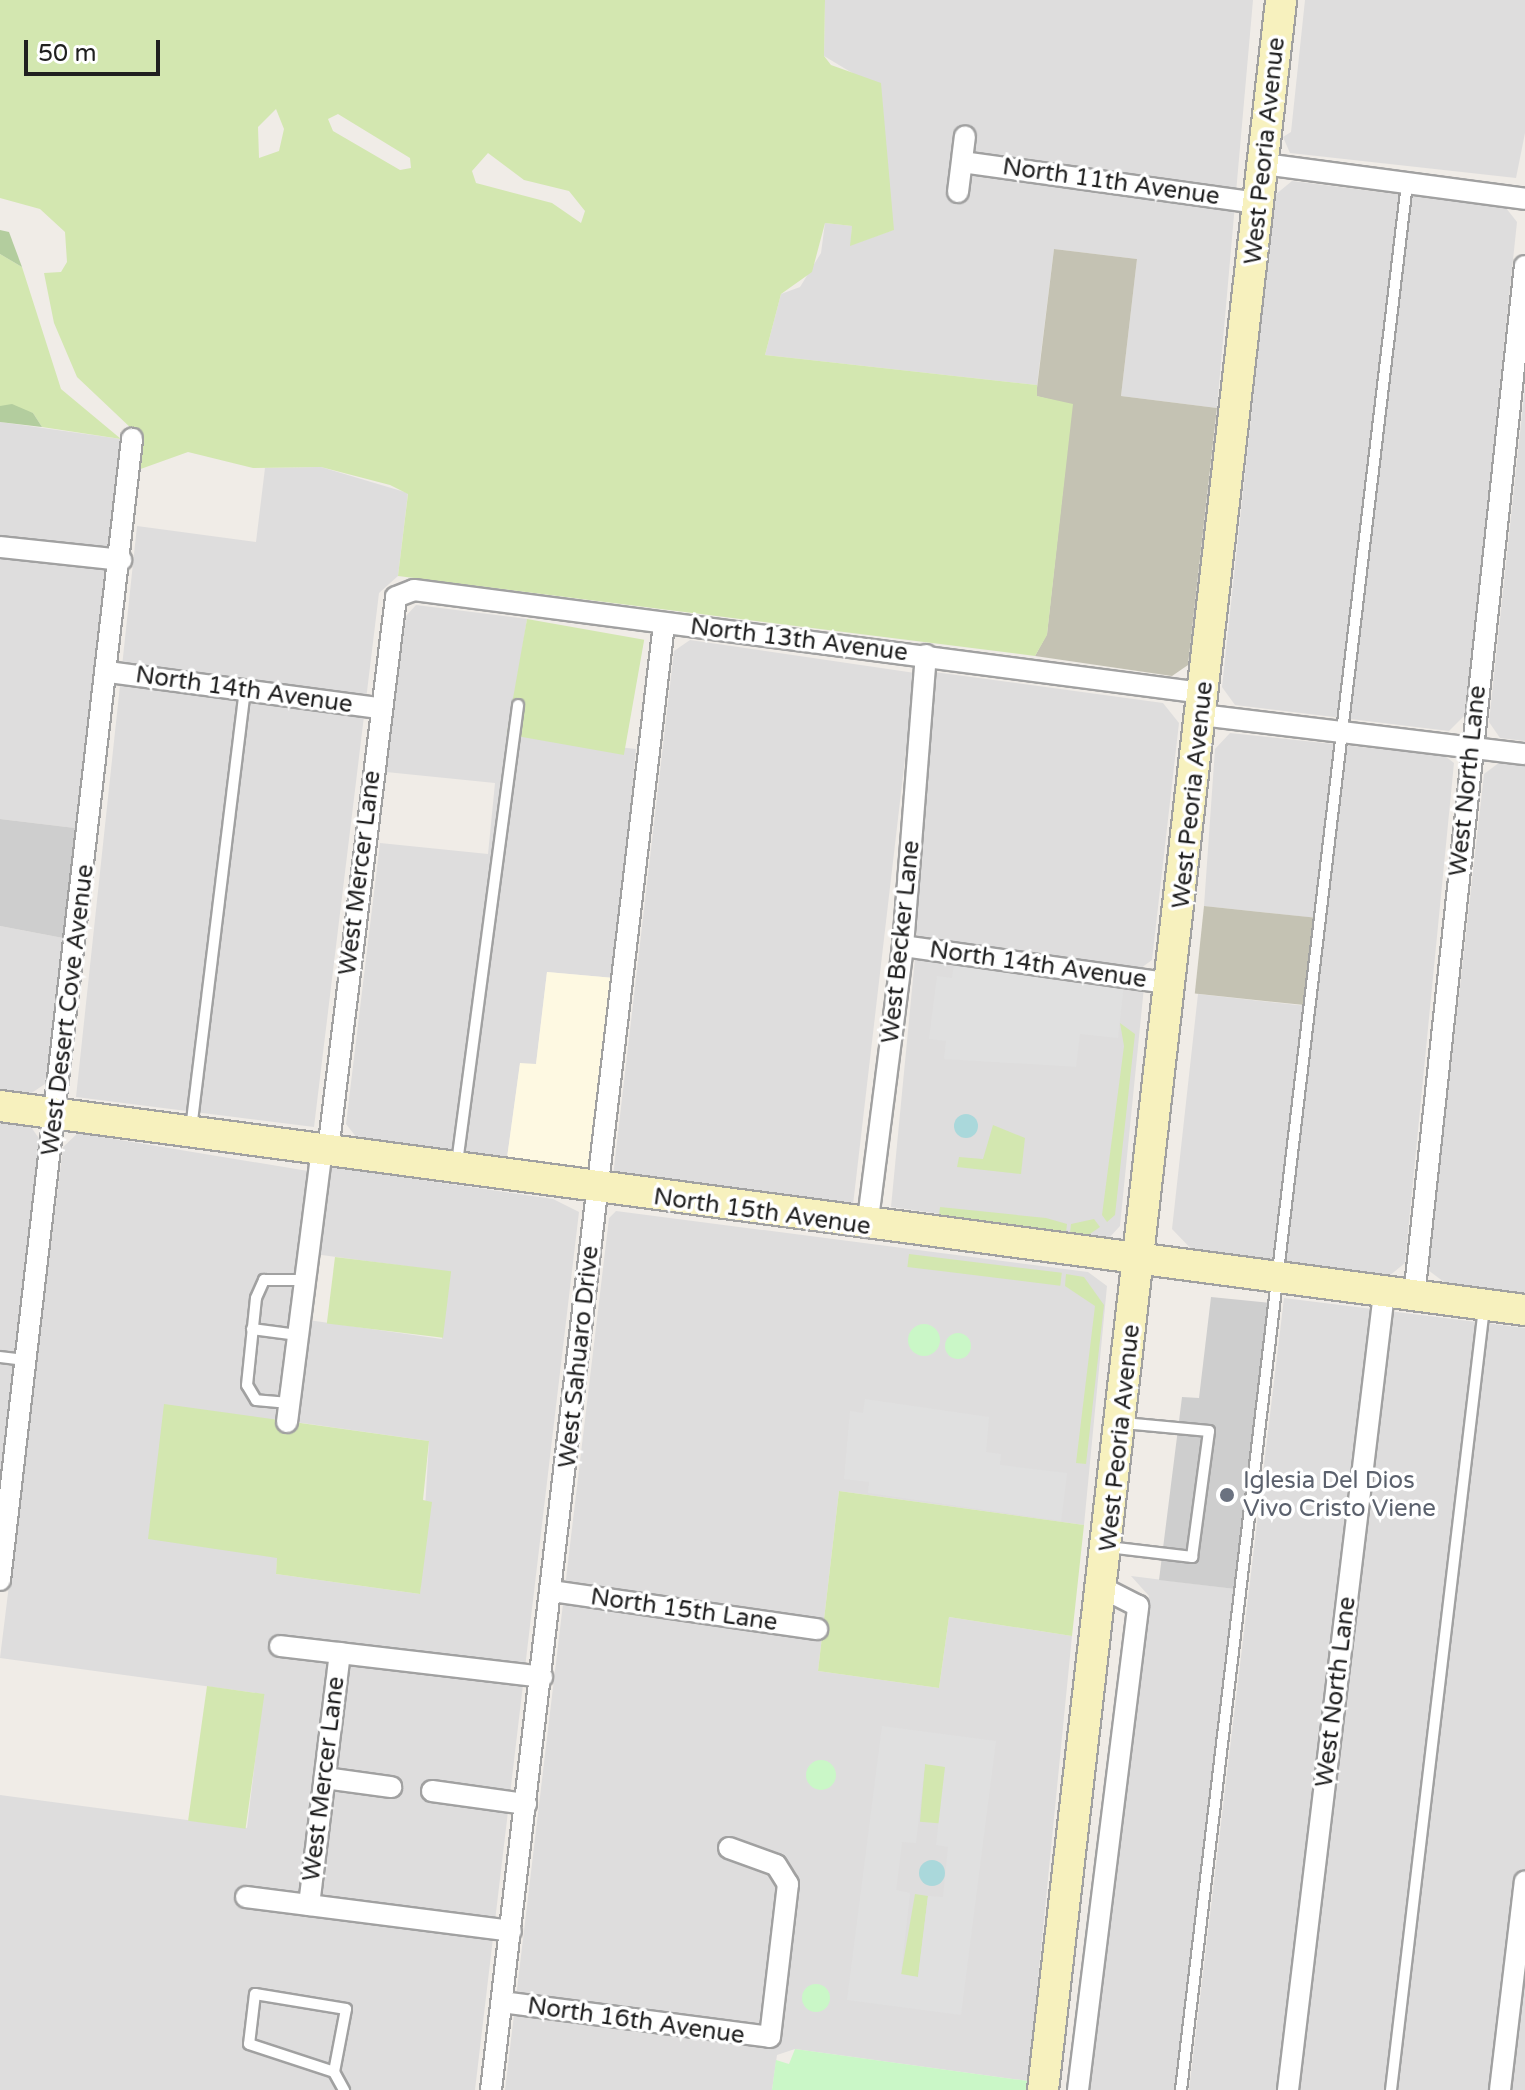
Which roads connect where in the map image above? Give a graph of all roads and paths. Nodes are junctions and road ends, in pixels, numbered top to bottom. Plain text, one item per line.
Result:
1 (1281, 0) edge
2 (965, 136) dead end
3 (962, 162) junction
4 (1264, 164) junction
5 (1407, 183) junction
6 (958, 192) dead end
7 (1525, 199) edge
8 (1259, 203) junction
9 (1525, 266) edge
10 (132, 439) dead end
11 (0, 547) edge
12 (121, 560) junction
13 (396, 597) joint
14 (664, 624) junction
15 (926, 655) junction
16 (108, 672) junction
17 (245, 691) junction
18 (1202, 704) junction
19 (518, 705) dead end
20 (379, 708) junction
21 (1345, 732) junction
22 (1472, 748) junction
23 (1525, 754) edge
24 (903, 946) junction
25 (1173, 984) junction
26 (0, 1106) edge
27 (56, 1114) junction
28 (191, 1133) junction
29 (325, 1151) junction
30 (456, 1169) junction
31 (597, 1189) junction
32 (867, 1227) junction
33 (1139, 1264) junction
34 (305, 1280) junction
35 (1280, 1280) junction
36 (1384, 1293) junction
37 (1414, 1297) junction
38 (1484, 1306) junction
39 (1525, 1310) edge
40 (252, 1329) junction
41 (298, 1335) junction
42 (0, 1357) edge
43 (26, 1360) junction
44 (288, 1413) joint
45 (1122, 1423) junction
46 (1108, 1547) junction
47 (0, 1580) edge
48 (1104, 1589) junction
49 (552, 1591) junction
50 (817, 1629) dead end
51 (280, 1646) dead end
52 (340, 1653) junction
53 (542, 1677) junction
54 (325, 1778) junction
55 (391, 1787) dead end
56 (432, 1791) dead end
57 (526, 1804) junction
58 (729, 1848) dead end
59 (1525, 1881) edge
60 (246, 1897) dead end
61 (309, 1905) junction
62 (511, 1931) junction
63 (1520, 1970) edge
64 (502, 2002) junction
65 (334, 2072) junction
66 (344, 2090) edge
67 (491, 2090) edge
68 (1043, 2090) edge
69 (1078, 2090) edge
70 (1181, 2090) edge
71 (1288, 2090) edge
72 (1391, 2090) edge
73 (1500, 2090) edge

1 - 4 main road, West Peoria Avenue
2 - 3 street
3 - 6 street
3 - 8 street, North 11th Avenue
4 - 5 street
4 - 8 main road, West Peoria Avenue
5 - 7 street
5 - 21 lane
8 - 18 main road, West Peoria Avenue
9 - 22 street, West North Lane
10 - 12 street, West Desert Cove Avenue
11 - 12 street
12 - 16 street, West Desert Cove Avenue
13 - 14 street, North 13th Avenue
13 - 20 street, West Mercer Lane
14 - 15 street, North 13th Avenue
14 - 31 street, West Sahuaro Drive
15 - 18 street, North 13th Avenue
15 - 24 street, West Becker Lane
16 - 17 street, North 14th Avenue
16 - 27 street, West Desert Cove Avenue
17 - 20 street, North 14th Avenue
17 - 28 lane
18 - 21 street, North 13th Avenue
18 - 25 main road, West Peoria Avenue
19 - 30 lane
20 - 29 street, West Mercer Lane
21 - 22 street, North 13th Avenue
21 - 35 lane
22 - 23 street, North 13th Avenue
22 - 37 street, West North Lane
24 - 25 street, North 14th Avenue
24 - 32 street, West Becker Lane
25 - 33 main road, West Peoria Avenue
26 - 27 main road, North 15th Avenue
27 - 28 main road, North 15th Avenue
27 - 43 street, West Desert Cove Avenue
28 - 29 main road, North 15th Avenue
29 - 30 main road, North 15th Avenue
29 - 34 street, West Mercer Lane
30 - 31 main road, North 15th Avenue
31 - 32 main road, North 15th Avenue
31 - 49 street, West Sahuaro Drive
32 - 33 main road, North 15th Avenue
33 - 35 main road, North 15th Avenue
33 - 45 main road, West Peoria Avenue
34 - 40 lane
34 - 41 street, West Mercer Lane
35 - 36 main road, North 15th Avenue
35 - 70 lane
36 - 37 main road, North 15th Avenue
36 - 71 street, West North Lane
37 - 38 main road, North 15th Avenue
38 - 39 main road, North 15th Avenue
38 - 72 lane
40 - 41 lane
40 - 44 lane
41 - 44 street, West Mercer Lane
42 - 43 lane
43 - 47 street, West Desert Cove Avenue
45 - 46 main road, West Peoria Avenue
45 - 46 lane
46 - 48 main road, West Peoria Avenue
48 - 68 main road, West Peoria Avenue
48 - 69 street
49 - 50 street, North 15th Lane
49 - 53 street, West Sahuaro Drive
51 - 52 street
52 - 53 street
52 - 54 street, West Mercer Lane
53 - 57 street, West Sahuaro Drive
54 - 55 street
54 - 61 street, West Mercer Lane
56 - 57 street
57 - 62 street, West Sahuaro Drive
58 - 64 street, North 16th Avenue
59 - 63 street
60 - 61 street
61 - 62 street
62 - 64 street, West Sahuaro Drive
63 - 73 street
64 - 67 street, West Sahuaro Drive
65 - 65 lane
65 - 66 lane

